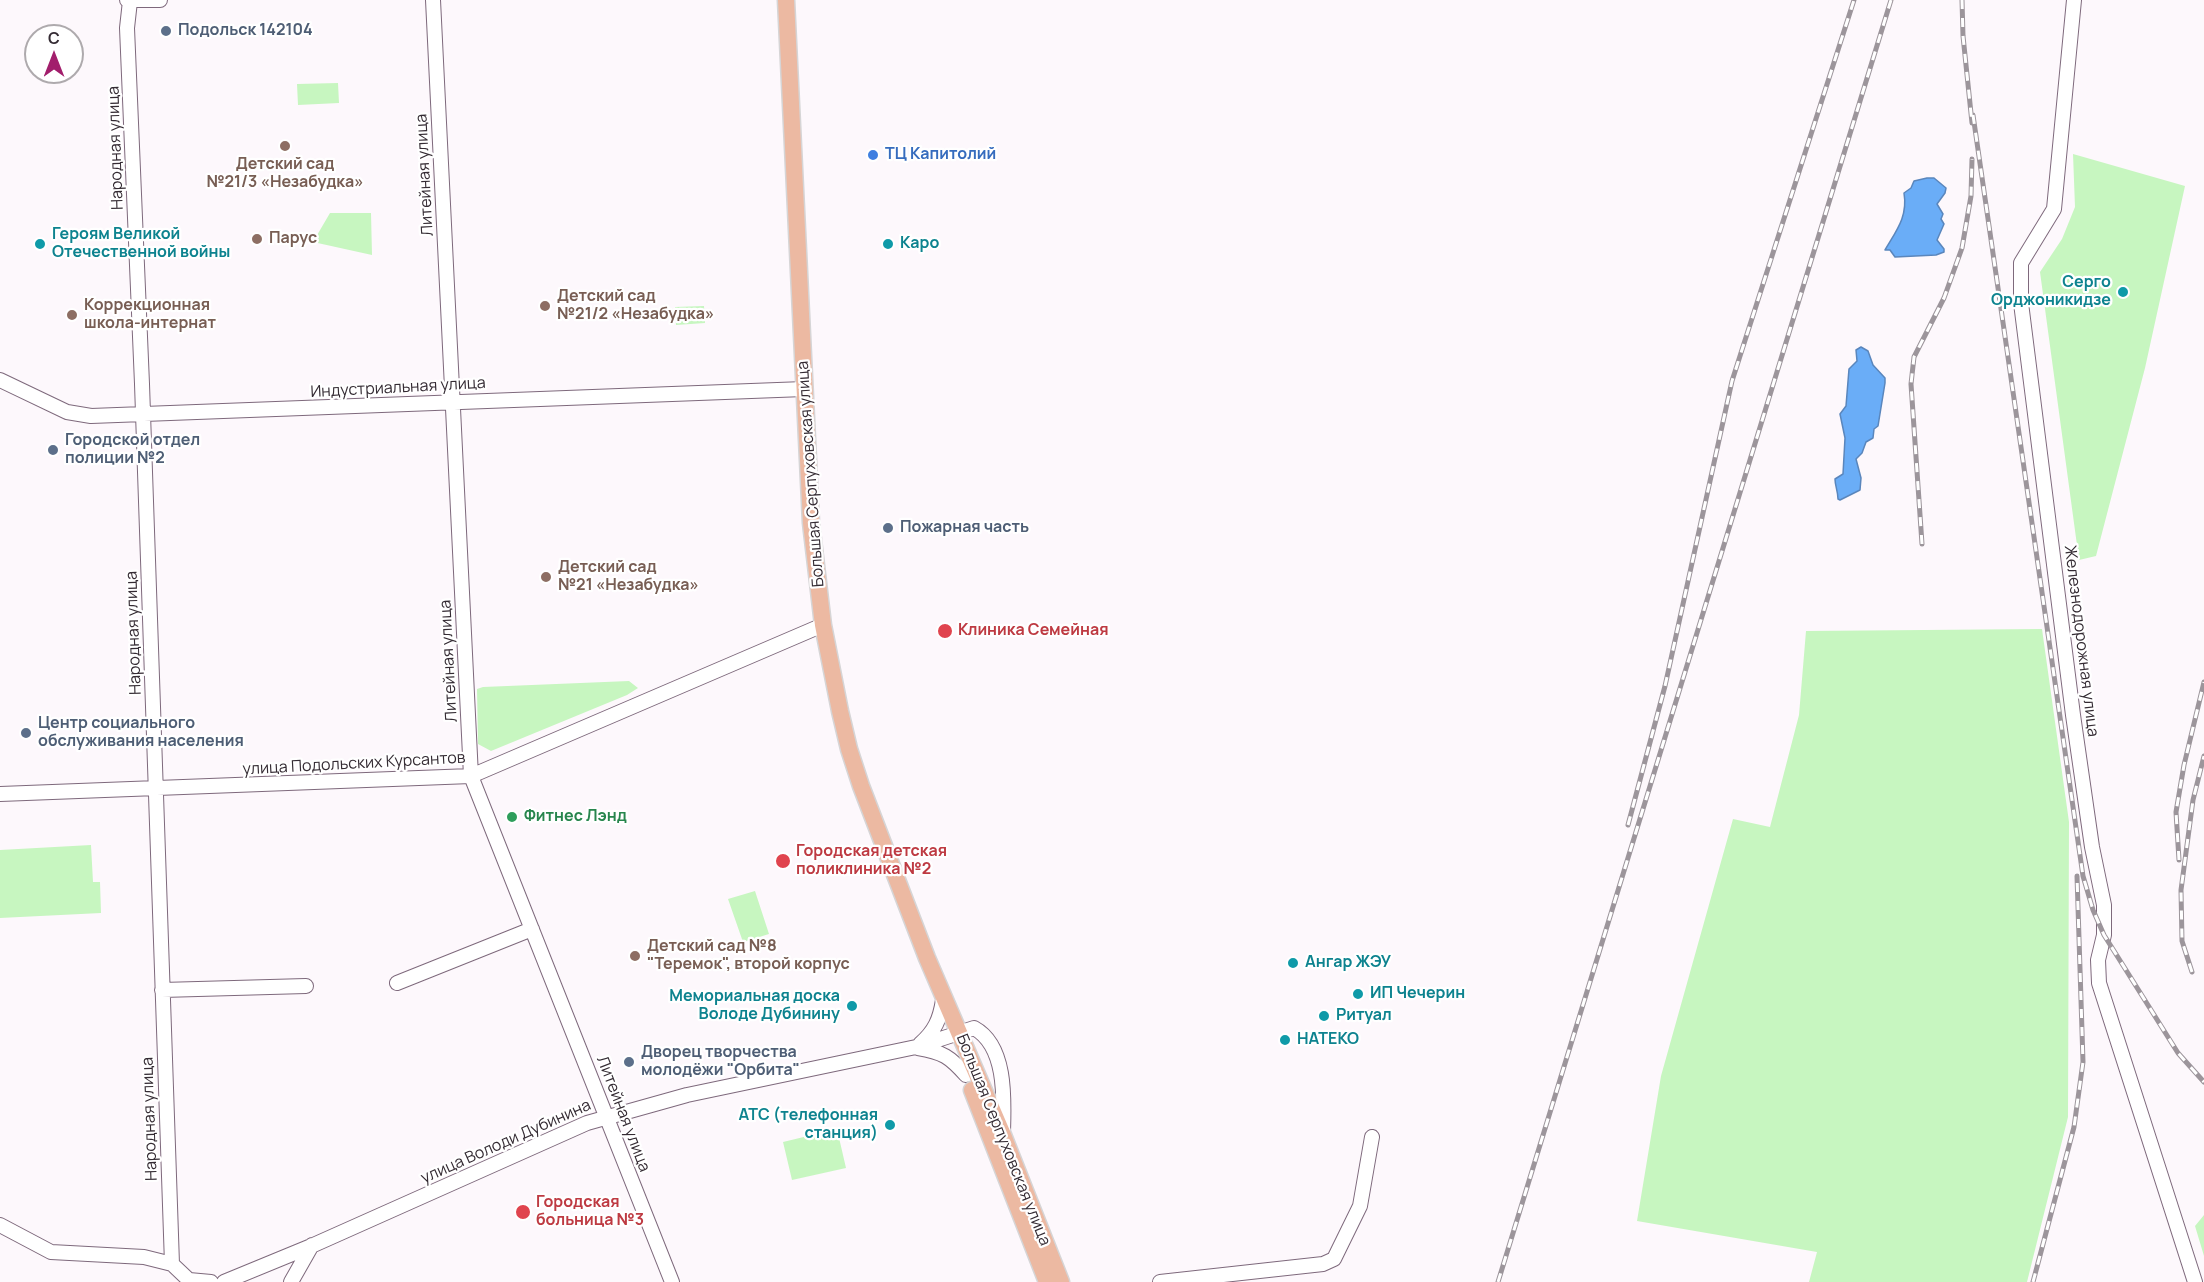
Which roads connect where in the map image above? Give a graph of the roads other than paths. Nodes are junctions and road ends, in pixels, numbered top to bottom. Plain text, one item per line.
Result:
1 (160, 0) edge
2 (433, 0) edge
3 (786, 0) edge
4 (2074, 0) edge
5 (129, 1) edge
6 (0, 380) edge
7 (804, 389) junction
8 (454, 402) junction
9 (143, 415) junction
10 (823, 625) junction
11 (471, 776) junction
12 (156, 789) junction
13 (0, 794) edge
14 (532, 929) junction
15 (397, 983) dead end
16 (306, 986) dead end
17 (162, 990) junction
18 (943, 1000) junction
19 (956, 1034) junction
20 (916, 1047) junction
21 (966, 1075) junction
22 (606, 1116) junction
23 (1003, 1135) junction
24 (1372, 1137) dead end
25 (0, 1225) edge
26 (312, 1245) junction
27 (172, 1264) junction
28 (190, 1281) edge
29 (211, 1282) edge
30 (224, 1282) edge
31 (291, 1282) edge
32 (672, 1282) edge
33 (1047, 1282) edge
34 (1061, 1282) edge
35 (1160, 1282) edge
36 (2195, 1282) edge

1 - 5 street
2 - 8 street, Литейная улица
3 - 7 main road, Большая Серпуховская улица
4 - 36 street, Железнодорожная улица
5 - 9 street, Народная улица
6 - 9 street, Индустриальная улица
7 - 8 street, Индустриальная улица
7 - 10 main road, Большая Серпуховская улица
8 - 9 street, Индустриальная улица
8 - 11 street, Литейная улица
9 - 12 street, Народная улица
10 - 11 street, улица Подольских Курсантов
10 - 18 main road, Большая Серпуховская улица
11 - 12 street, улица Подольских Курсантов
11 - 14 street, Литейная улица
12 - 13 street, улица Подольских Курсантов
12 - 17 street, Народная улица
14 - 15 street
14 - 22 street, Литейная улица
16 - 17 street
17 - 27 street, Народная улица
18 - 19 main road, Большая Серпуховская улица
18 - 20 street
19 - 20 street, улица Володи Дубинина
19 - 21 main road, Большая Серпуховская улица
19 - 23 main road, Большая Серпуховская улица
19 - 23 street
20 - 21 street
20 - 22 street, улица Володи Дубинина
21 - 33 main road, Большая Серпуховская улица
22 - 26 street, улица Володи Дубинина
22 - 32 street, Литейная улица
23 - 34 main road, Большая Серпуховская улица
24 - 35 street
25 - 27 street
26 - 30 street, улица Володи Дубинина
26 - 31 street
27 - 28 street
28 - 29 street

